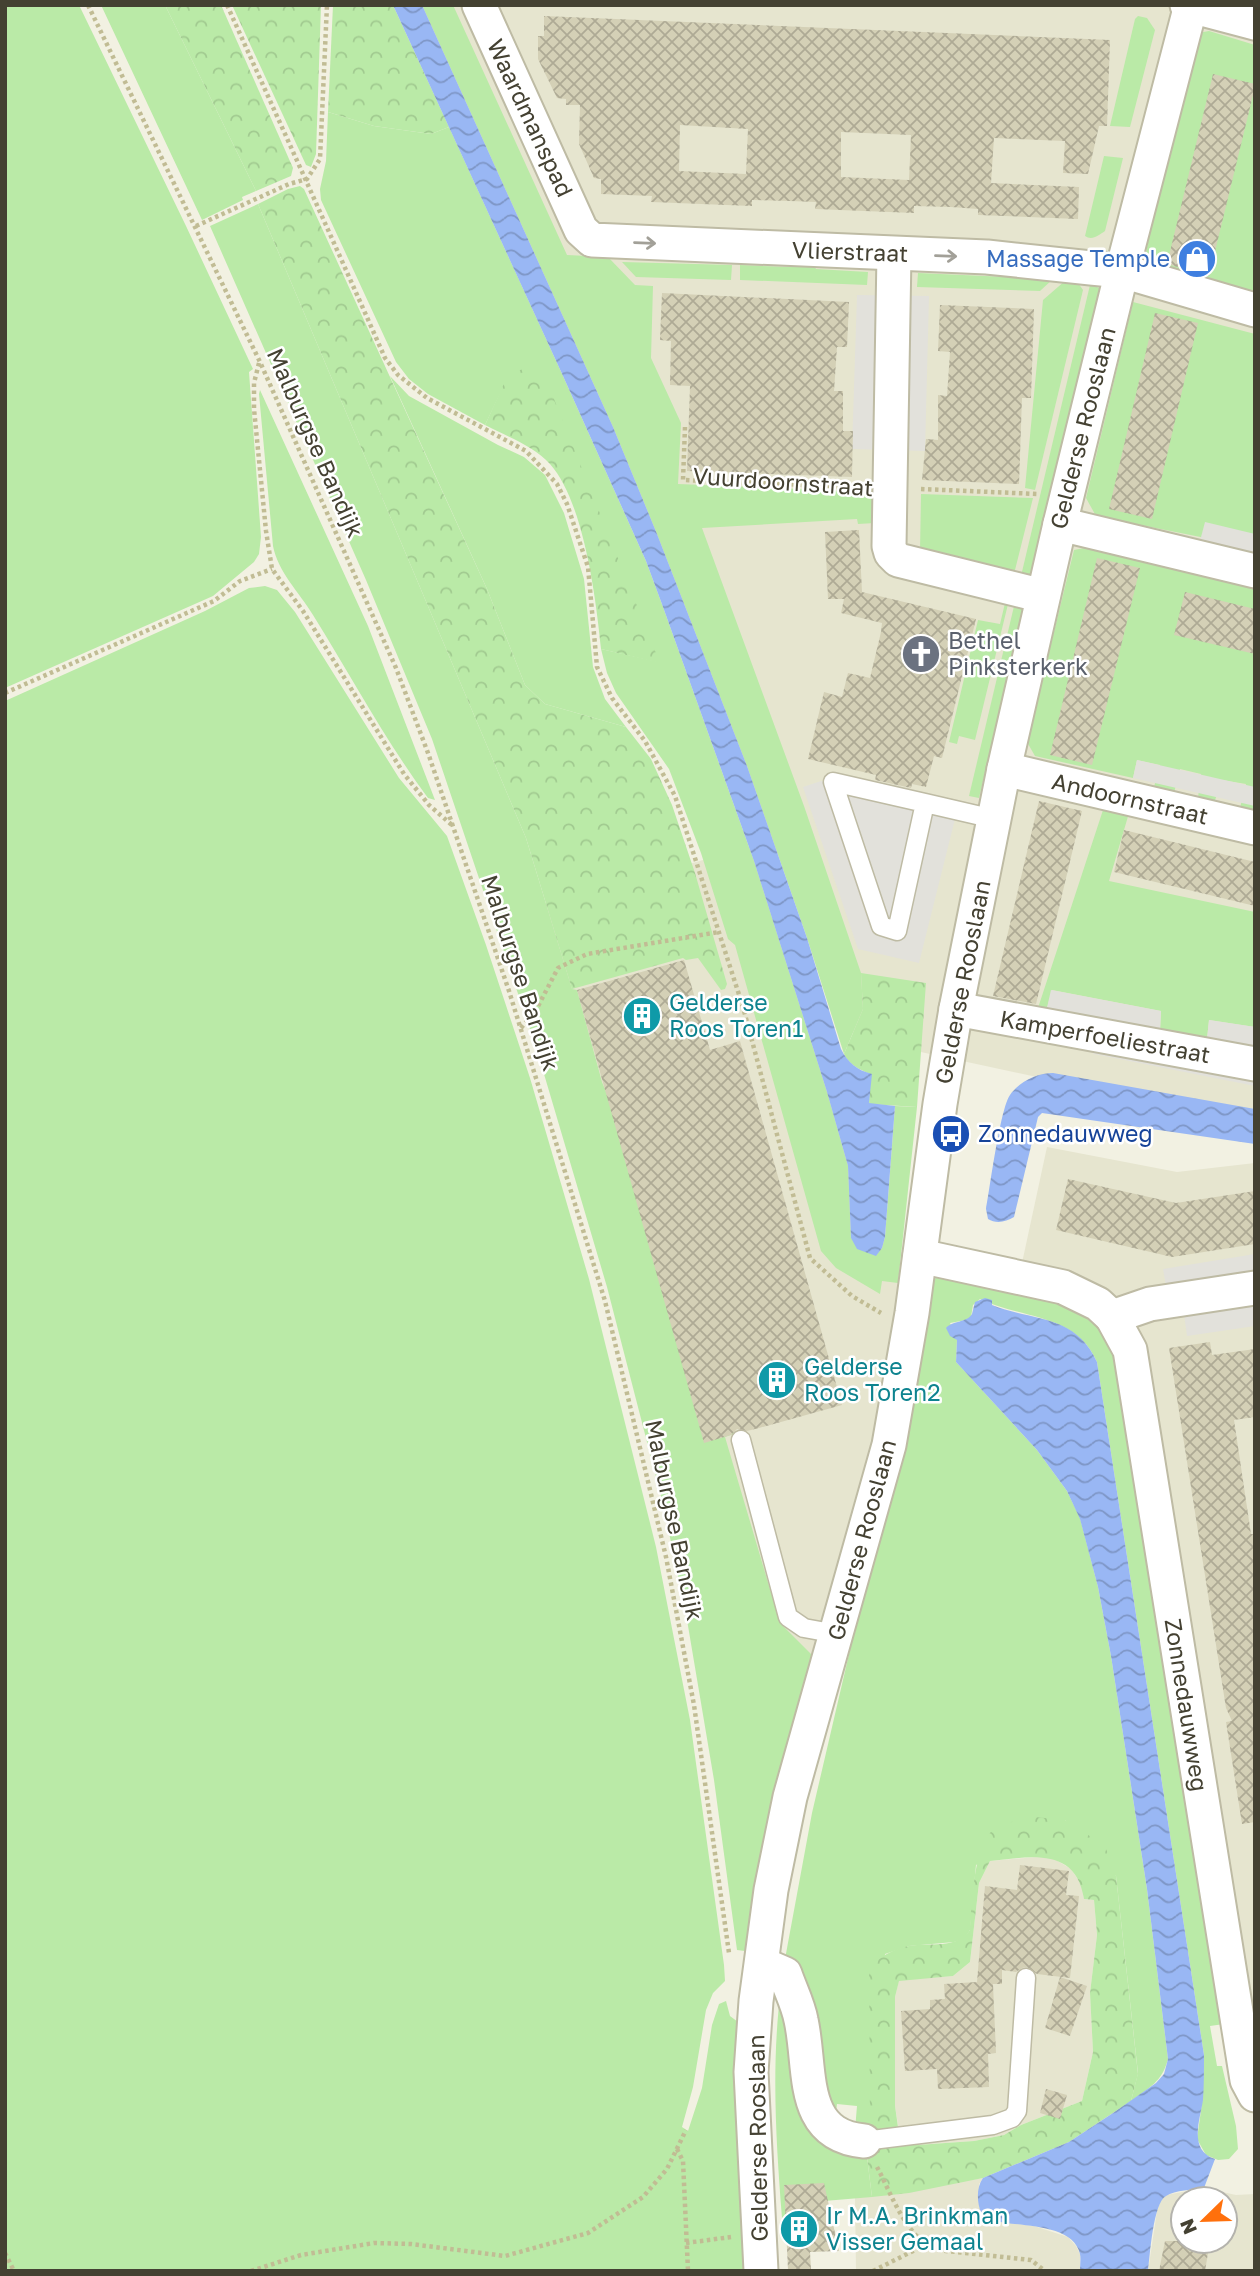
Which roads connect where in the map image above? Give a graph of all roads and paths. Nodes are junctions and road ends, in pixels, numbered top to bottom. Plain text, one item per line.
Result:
1 (88, 5) edge
2 (227, 5) edge
3 (327, 5) edge
4 (479, 5) edge
5 (1189, 5) edge
6 (1255, 23) edge
7 (307, 179) junction
8 (196, 226) junction
9 (581, 230) joint
10 (894, 254) junction
11 (1122, 271) junction
12 (1255, 310) edge
13 (260, 362) junction
14 (685, 427) dead end
15 (889, 488) junction
16 (1037, 494) dead end
17 (1060, 524) junction
18 (272, 569) junction
19 (1255, 570) edge
20 (1044, 596) junction
21 (5, 693) edge
22 (1004, 769) junction
23 (925, 803) junction
24 (995, 819) junction
25 (453, 827) junction
26 (1255, 828) edge
27 (719, 932) junction
28 (956, 1009) junction
29 (521, 1028) junction
30 (1255, 1063) edge
31 (920, 1256) junction
32 (1255, 1288) edge
33 (1112, 1317) junction
34 (908, 1330) junction
35 (741, 1440) dead end
36 (837, 1634) junction
37 (730, 1956) dead end
38 (762, 1964) junction
39 (1026, 1978) dead end
40 (1255, 2095) edge
41 (686, 2130) dead end
42 (864, 2141) junction
43 (677, 2148) junction
44 (733, 2237) dead end
45 (686, 2243) junction
46 (925, 2245) junction
47 (5, 2253) edge
48 (1043, 2270) edge
49 (14, 2271) edge
50 (251, 2271) edge
51 (688, 2271) edge
52 (761, 2271) edge
53 (873, 2271) edge

1 - 8 path, Malburgse Bandijk
2 - 7 path
3 - 7 path
4 - 9 street, Waardmanspad
5 - 6 street
5 - 11 street, Gelderse Rooslaan
7 - 8 path
7 - 27 path
8 - 13 path, Malburgse Bandijk
9 -> 10 street, Vlierstraat
10 -> 11 street, Vlierstraat
10 - 15 street, Vuurdoornstraat
11 - 12 street, Vlierstraat
11 - 17 street, Gelderse Rooslaan
13 - 18 path
13 - 25 path, Malburgse Bandijk
14 - 15 path, Vuurdoornstraat
15 - 16 path
15 - 20 street, Vuurdoornstraat
17 - 19 street
17 - 20 street, Gelderse Rooslaan
18 - 21 path
18 - 25 path
20 - 22 street, Gelderse Rooslaan
22 - 24 street, Gelderse Rooslaan
22 - 26 street, Andoornstraat
23 - 23 lane
23 - 24 lane
24 - 28 street, Gelderse Rooslaan
25 - 29 path, Malburgse Bandijk
27 - 29 path
27 - 34 path
28 - 30 street, Kamperfoeliestraat
28 - 31 street, Gelderse Rooslaan
29 - 37 path, Malburgse Bandijk
31 - 33 street, Zonnedauwweg
31 - 34 street, Gelderse Rooslaan
32 - 33 street
33 - 40 street, Zonnedauwweg
34 - 36 street, Gelderse Rooslaan
35 - 36 lane
36 - 38 street, Gelderse Rooslaan
38 - 42 street, Gelderse Rooslaan
38 - 52 street, Gelderse Rooslaan
39 - 42 lane
41 - 43 path
42 - 46 path
43 - 45 path
43 - 50 path
44 - 45 path
45 - 51 path
46 - 48 path
46 - 53 path
47 - 49 path

